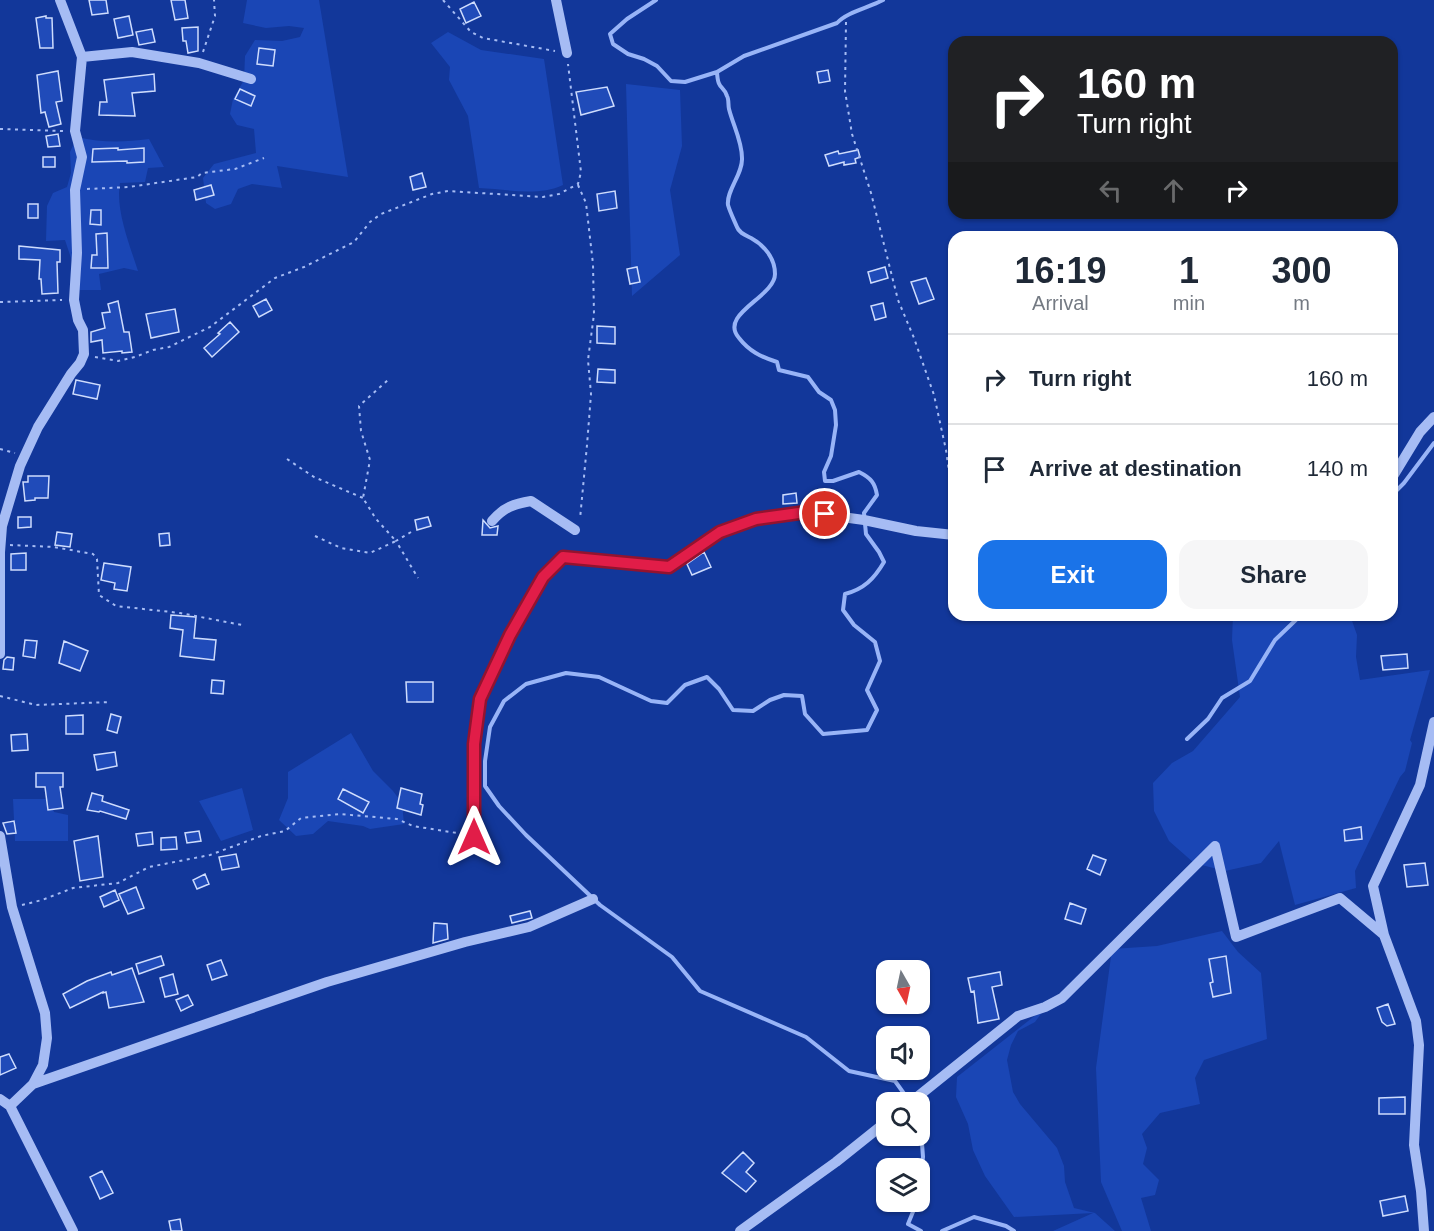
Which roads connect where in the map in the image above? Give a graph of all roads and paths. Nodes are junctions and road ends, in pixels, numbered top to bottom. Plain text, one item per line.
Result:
1 (60, 0) edge
2 (214, 0) edge
3 (443, 0) edge
4 (556, 0) edge
5 (846, 22) dead end
6 (567, 53) junction
7 (82, 57) junction
8 (199, 63) junction
9 (250, 79) dead end
10 (0, 129) edge
11 (75, 131) junction
12 (264, 158) dead end
13 (578, 184) junction
14 (75, 190) junction
15 (74, 300) junction
16 (0, 302) edge
17 (84, 354) junction
18 (388, 380) dead end
19 (1434, 417) edge
20 (287, 459) dead end
21 (948, 465) edge
22 (1398, 467) edge
23 (363, 498) junction
24 (492, 521) dead end
25 (575, 530) joint
26 (411, 532) dead end
27 (948, 534) edge
28 (315, 536) dead end
29 (396, 541) junction
30 (1, 545) edge
31 (418, 578) dead end
32 (242, 625) dead end
33 (0, 654) edge
34 (0, 696) edge
35 (110, 702) dead end
36 (1434, 722) edge
37 (0, 836) edge
38 (474, 837) joint
39 (593, 899) dead end
40 (12, 907) junction
41 (1384, 935) junction
42 (33, 1084) junction
43 (923, 1092) edge
44 (0, 1099) edge
45 (10, 1106) junction
46 (876, 1130) edge
47 (73, 1231) edge
48 (740, 1231) edge
49 (1424, 1231) edge

1 - 7 street
2 - 8 path
3 - 6 path
4 - 6 street
5 - 21 path
6 - 13 path
7 - 8 street
7 - 11 street
8 - 9 street
10 - 11 path
11 - 14 street
12 - 14 path
13 - 17 path
13 - 25 path
14 - 15 street
15 - 16 path
15 - 17 street
17 - 30 street
18 - 23 path
19 - 22 street
20 - 23 path
23 - 29 path
24 - 25 street
26 - 29 path
27 - 38 street
28 - 29 path
29 - 31 path
30 - 32 path
30 - 33 street
34 - 35 path
36 - 41 street
37 - 40 street
38 - 40 path
39 - 42 street
40 - 42 street
41 - 43 street
41 - 49 street
42 - 45 street
44 - 45 street
45 - 47 street
46 - 48 street

